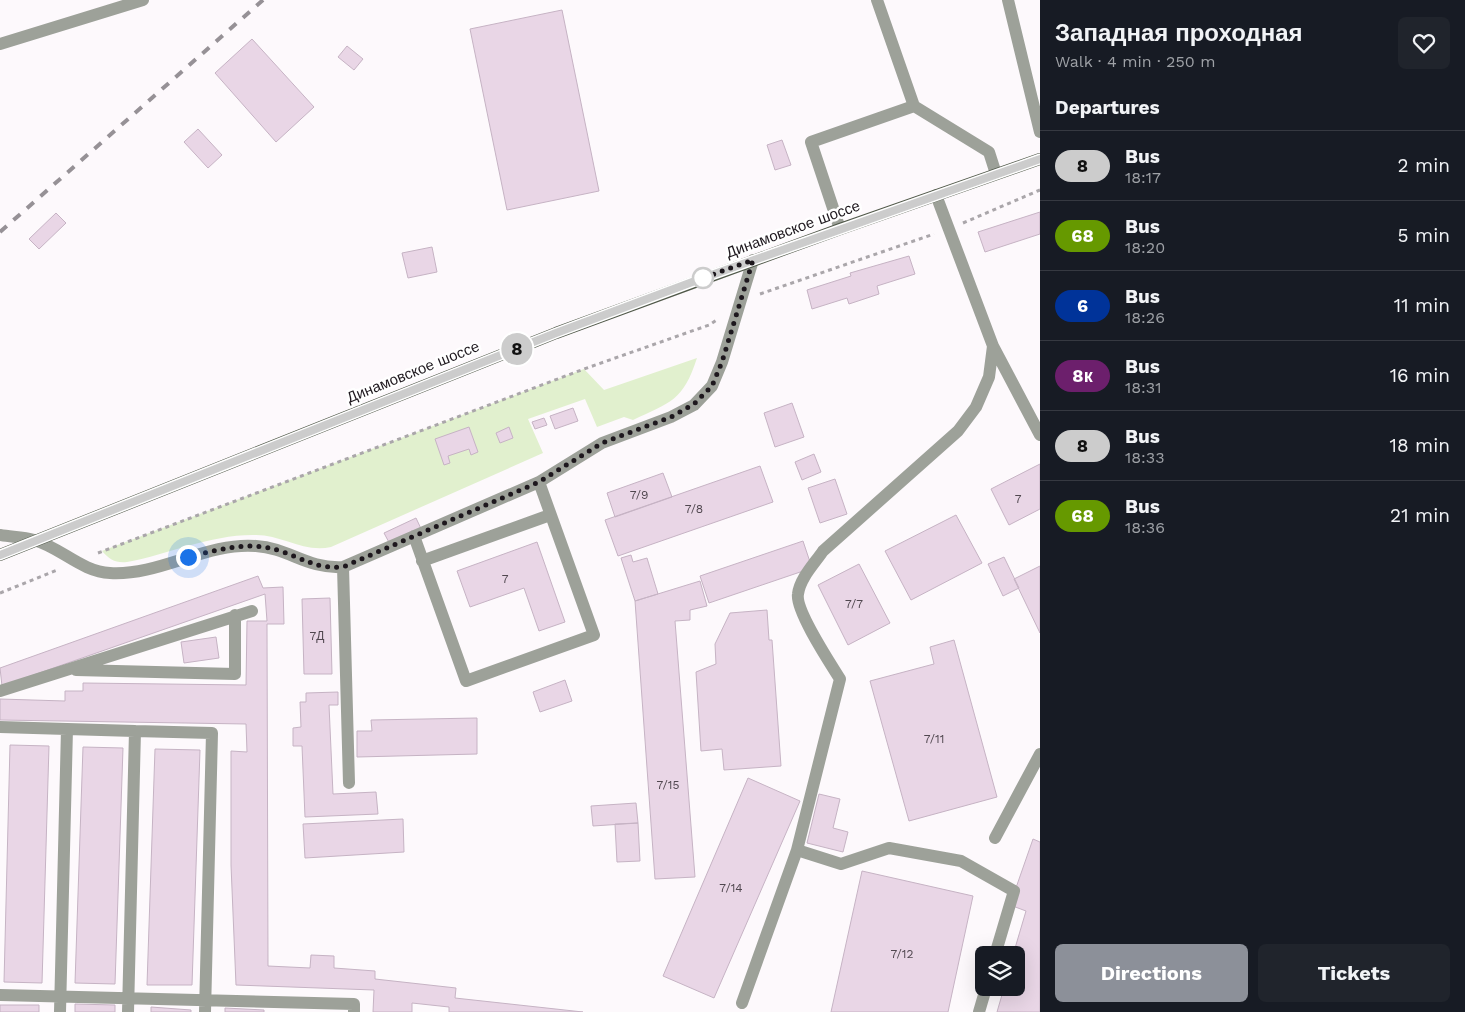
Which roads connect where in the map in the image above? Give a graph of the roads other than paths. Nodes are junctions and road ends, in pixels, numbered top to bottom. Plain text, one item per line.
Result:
1 (143, 0) edge
2 (877, 0) edge
3 (1008, 0) edge
4 (0, 44) edge
5 (914, 106) junction
6 (1040, 132) edge
7 (1040, 159) edge
8 (996, 174) junction
9 (936, 195) junction
10 (840, 229) junction
11 (753, 260) junction
12 (993, 346) junction
13 (1040, 435) edge
14 (539, 482) junction
15 (550, 515) junction
16 (0, 535) edge
17 (414, 536) junction
18 (35, 540) junction
19 (0, 555) edge
20 (422, 561) junction
21 (343, 567) junction
22 (252, 610) dead end
23 (235, 615) junction
24 (66, 670) junction
25 (0, 691) edge
26 (0, 727) edge
27 (68, 729) junction
28 (135, 731) junction
29 (1040, 754) edge
30 (349, 783) dead end
31 (995, 838) dead end
32 (798, 850) junction
33 (998, 946) edge
34 (0, 995) edge
35 (984, 996) edge
36 (61, 997) junction
37 (128, 998) junction
38 (742, 1003) dead end
39 (205, 1006) edge
40 (60, 1012) edge
41 (128, 1012) edge
42 (354, 1012) edge
43 (979, 1012) edge

1 - 4 lane
2 - 5 lane
3 - 6 lane
5 - 8 lane
5 - 10 lane
7 - 8 main road, Динамовское шоссе
8 - 9 main road, Динамовское шоссе
9 - 10 main road, Динамовское шоссе
9 - 12 lane
10 - 11 main road, Динамовское шоссе
11 - 14 lane
11 - 18 main road, Динамовское шоссе
12 - 13 lane
12 - 32 lane
14 - 15 lane
14 - 17 lane
15 - 20 lane
15 - 20 lane
16 - 18 lane
17 - 20 lane
17 - 21 lane
18 - 19 main road, Динамовское шоссе
18 - 21 lane
21 - 30 lane
22 - 23 lane
23 - 24 lane
23 - 24 lane
24 - 25 lane
26 - 27 lane
27 - 28 lane
27 - 36 lane
28 - 37 lane
28 - 39 lane
29 - 31 lane
32 - 33 lane
32 - 38 lane
34 - 36 lane
35 - 43 lane
36 - 37 lane
36 - 40 lane
37 - 39 lane
37 - 41 lane
39 - 42 lane

